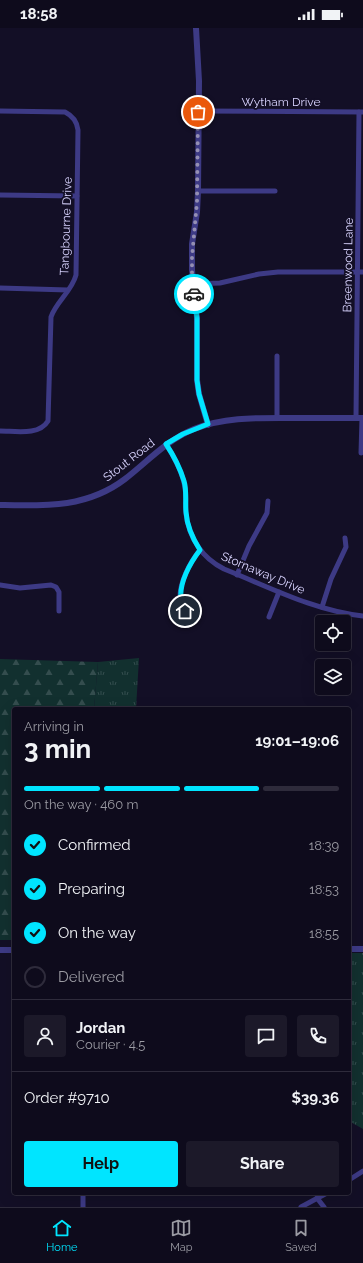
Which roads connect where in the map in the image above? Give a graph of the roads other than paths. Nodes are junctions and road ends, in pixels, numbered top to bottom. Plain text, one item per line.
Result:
1 (196, 28) edge
2 (0, 111) edge
3 (198, 112) junction
4 (361, 112) edge
5 (198, 191) junction
6 (275, 191) dead end
7 (0, 195) edge
8 (77, 196) junction
9 (360, 272) edge
10 (193, 284) junction
11 (0, 288) edge
12 (68, 290) junction
13 (277, 356) dead end
14 (277, 418) junction
15 (360, 418) edge
16 (208, 424) junction
17 (0, 431) edge
18 (166, 444) junction
19 (361, 453) dead end
20 (268, 501) dead end
21 (0, 505) edge
22 (346, 538) dead end
23 (200, 550) junction
24 (238, 575) junction
25 (0, 585) edge
26 (279, 592) junction
27 (322, 607) junction
28 (59, 611) dead end
29 (185, 611) dead end
30 (363, 616) edge
31 (270, 617) dead end
32 (351, 949) edge
33 (363, 949) edge
34 (0, 950) edge
35 (12, 950) edge
36 (363, 1171) edge
37 (351, 1179) edge
38 (83, 1195) edge
39 (323, 1195) edge
40 (317, 1198) junction
41 (83, 1207) edge
42 (302, 1207) edge
43 (324, 1207) edge

1 - 3 street
2 - 8 street, Tangbourne Drive
3 - 4 street, Wytham Drive
3 - 5 street
4 - 9 street, Breenwood Lane
5 - 6 street
5 - 10 street
7 - 8 street
8 - 12 street, Tangbourne Drive
9 - 10 street
9 - 15 street, Breenwood Lane
10 - 16 street
11 - 12 street
12 - 17 street, Tangbourne Drive
13 - 14 street
14 - 15 street, Stout Road
14 - 16 street, Stout Road
15 - 19 street, Breenwood Lane
16 - 18 street, Stout Road
18 - 21 street, Stout Road
18 - 23 street, Stornaway Drive
20 - 24 street
22 - 27 street
23 - 24 street, Stornaway Drive
23 - 29 street
24 - 26 street, Stornaway Drive
25 - 28 street
26 - 27 street, Stornaway Drive
26 - 31 street
27 - 30 street, Stornaway Drive
32 - 33 street
34 - 35 street
36 - 37 street
38 - 41 street
39 - 40 street
40 - 42 street
40 - 43 street

